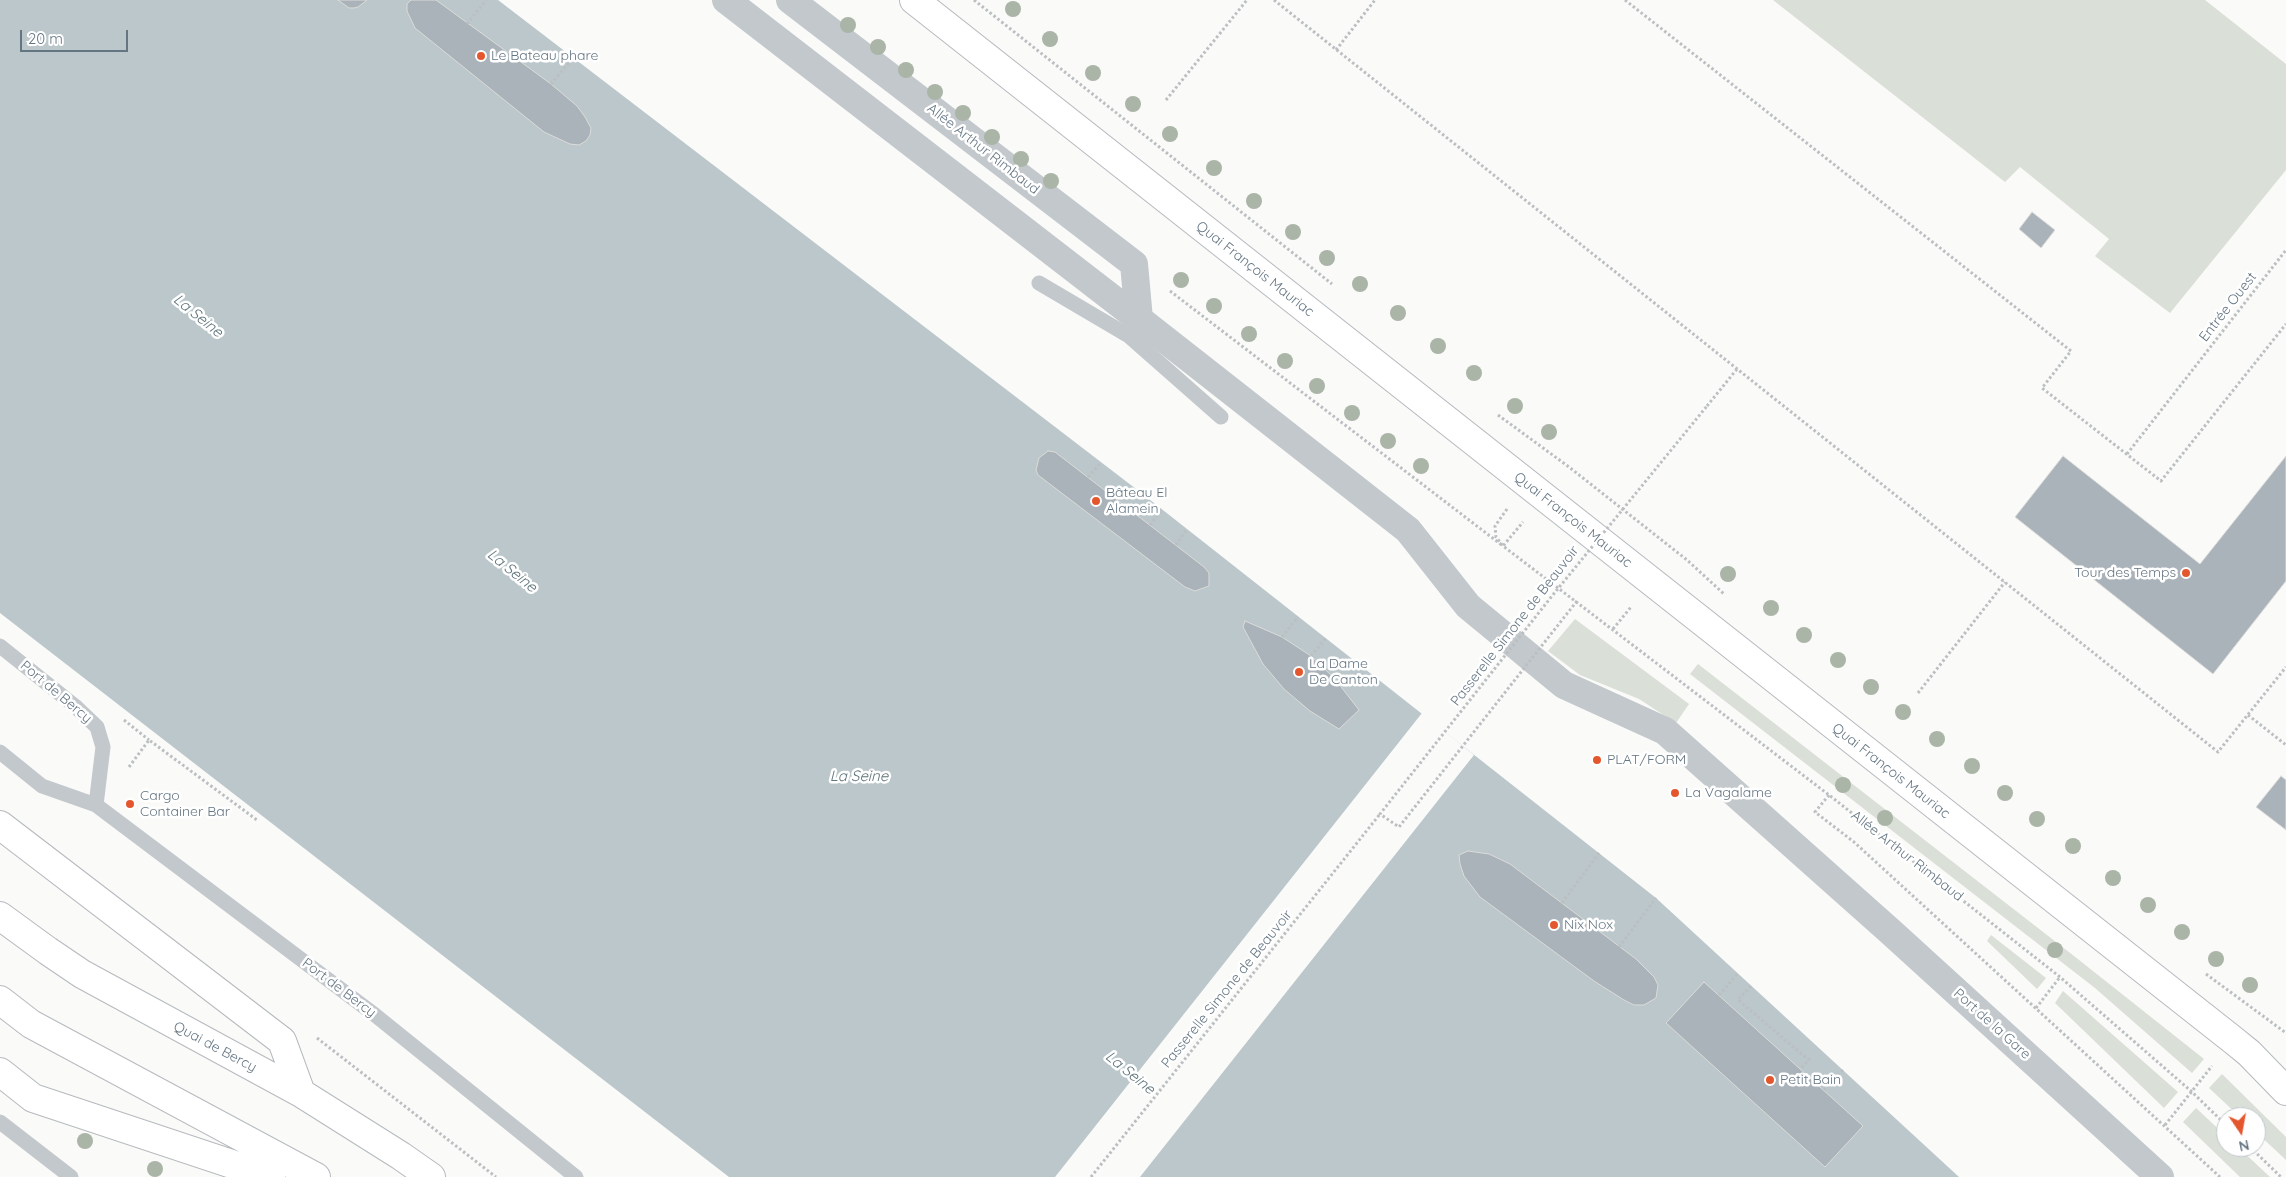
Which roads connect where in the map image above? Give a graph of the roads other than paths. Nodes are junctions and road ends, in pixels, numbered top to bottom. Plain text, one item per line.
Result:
1 (726, 0) edge
2 (790, 0) edge
3 (914, 0) edge
4 (1039, 283) dead end
5 (1134, 328) junction
6 (1221, 416) dead end
7 (0, 646) edge
8 (0, 752) edge
9 (96, 805) junction
10 (0, 825) edge
11 (0, 916) edge
12 (0, 1000) edge
13 (0, 1072) edge
14 (2285, 1088) edge
15 (301, 1093) junction
16 (0, 1122) edge
17 (71, 1177) edge
18 (271, 1177) edge
19 (316, 1177) edge
20 (431, 1177) edge
21 (576, 1177) edge
22 (2160, 1177) edge

1 - 5 street, Port de la Gare
2 - 5 street, Allée Arthur Rimbaud
3 - 14 main road, Quai François Mauriac
4 - 5 lane
5 - 6 lane
5 - 22 street, Port de la Gare
7 - 9 lane, Port de Bercy
8 - 9 lane, Port de Bercy
9 - 21 lane, Port de Bercy
10 - 15 main road
11 - 15 main road, Quai de Bercy
12 - 19 main road
13 - 18 main road
15 - 20 main road, Quai de Bercy
16 - 17 lane

